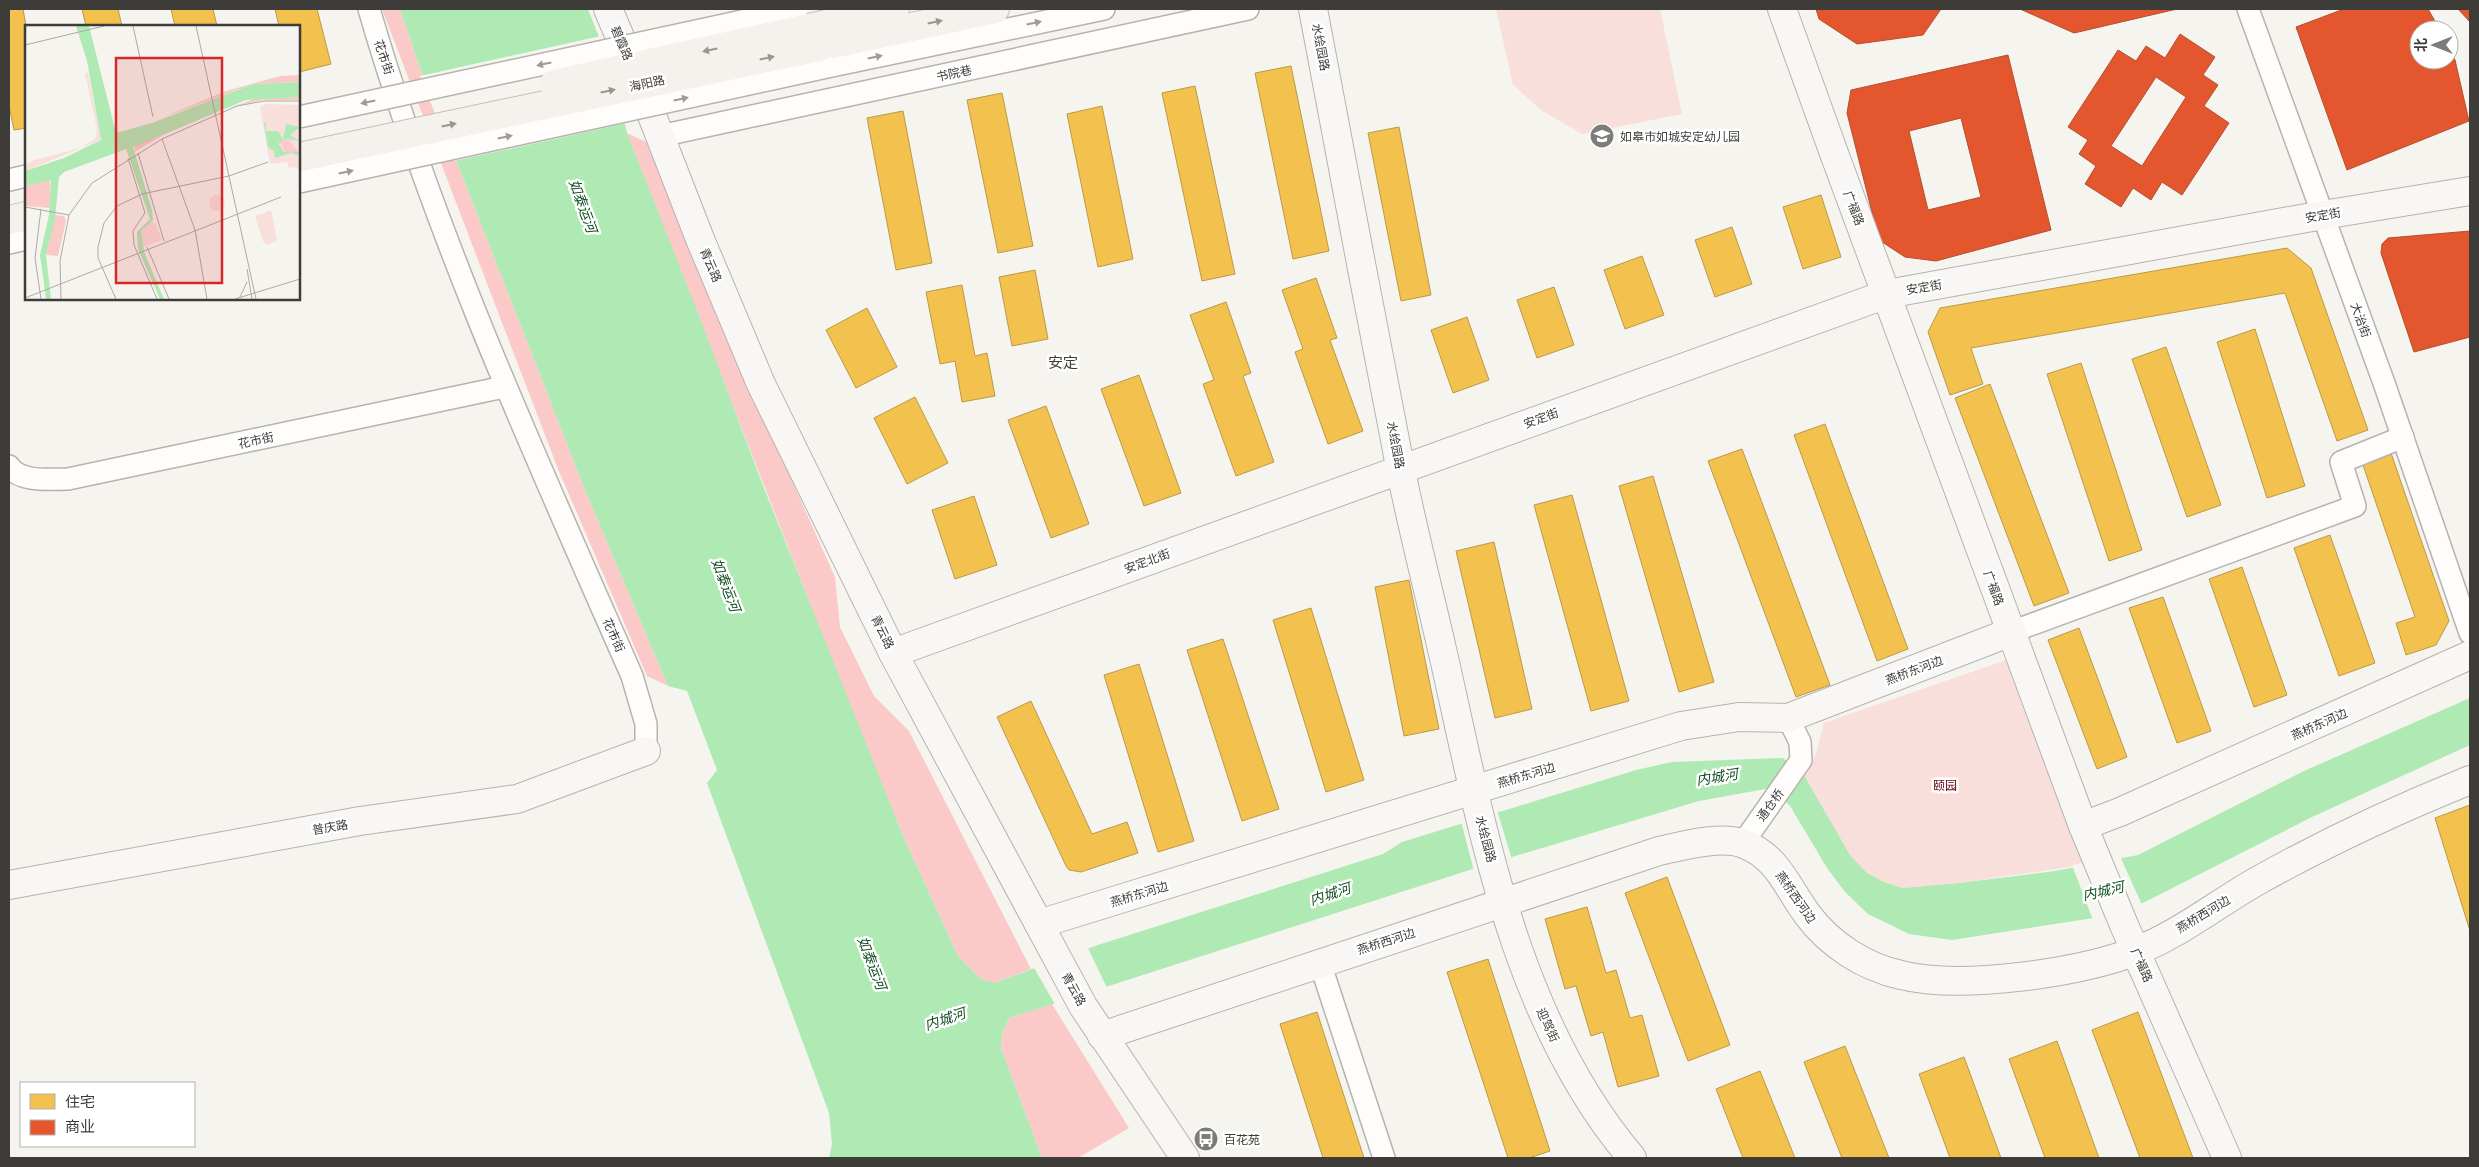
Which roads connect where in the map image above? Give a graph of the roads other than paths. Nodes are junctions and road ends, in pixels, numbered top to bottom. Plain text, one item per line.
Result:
1 (369, 9) edge
2 (608, 9) edge
3 (895, 9) edge
4 (995, 9) edge
5 (1104, 9) edge
6 (1248, 9) edge
7 (1314, 9) edge
8 (1782, 9) edge
9 (2248, 9) edge
10 (813, 38) edge
11 (637, 77) joint
12 (300, 117) edge
13 (660, 136) junction
14 (300, 139) edge
15 (300, 157) edge
16 (25, 176) edge
17 (9, 180) edge
18 (300, 182) edge
19 (2470, 191) edge
20 (25, 197) edge
21 (9, 201) edge
22 (2324, 215) junction
23 (25, 216) edge
24 (9, 220) edge
25 (25, 239) edge
26 (9, 243) edge
27 (1887, 294) junction
28 (504, 387) junction
29 (2403, 437) junction
30 (9, 466) edge
31 (1400, 469) junction
32 (2010, 632) junction
33 (2470, 632) edge
34 (893, 653) junction
35 (2470, 655) edge
36 (1788, 718) junction
37 (646, 751) joint
38 (2470, 780) edge
39 (1476, 801) junction
40 (2083, 826) junction
41 (1743, 843) junction
42 (1496, 877) joint
43 (9, 885) edge
44 (1504, 903) junction
45 (1039, 924) junction
46 (2136, 951) junction
47 (1320, 963) junction
48 (1102, 1036) junction
49 (1185, 1158) edge
50 (1384, 1158) edge
51 (1632, 1158) edge
52 (2227, 1158) edge

1 - 28 street, 花市街
2 - 11 street, 碧霞路
3 - 10 main road, 海阳路
10 -> 4 main road, 海阳路
10 -> 5 street
6 - 13 street, 书院巷
7 - 31 street, 水绘园路
8 - 27 street, 广福路
9 - 22 street, 大治街
10 -> 12 street, bridge
10 -> 14 main road, 海阳路, bridge
15 -> 10 main road, 海阳路, bridge
18 -> 10 street, bridge
11 - 13 street, 青云路
13 - 34 street, 青云路
16 - 17 street
19 - 22 street, 安定街
20 - 21 main road
22 - 27 street, 安定街
22 - 29 street, 大治街
23 - 24 main road
25 - 26 street
27 - 31 street, 安定街
27 - 32 street, 广福路
28 - 30 street, 花市街
28 - 37 street, 花市街
29 - 32 street
29 - 33 street, 大治街
31 - 34 street, 安定北街
31 - 39 street, 水绘园路
32 - 36 street, 燕桥东河边
32 - 40 street, 广福路
34 - 45 street, 青云路
35 - 40 street, 燕桥东河边
36 - 39 street, 燕桥东河边
36 - 41 street, 通仓桥
37 - 43 street, 普庆路
38 - 46 street, 燕桥西河边
39 - 42 street, 水绘园路
39 - 45 street, 燕桥东河边
40 - 46 street, 广福路
41 - 44 street, 燕桥西河边
41 - 46 street, 燕桥西河边
42 - 44 street, 迎驾街
44 - 47 street, 燕桥西河边
44 - 51 street, 迎驾街
45 - 48 street, 青云路
46 - 52 street, 广福路
47 - 48 street, 燕桥西河边
47 - 50 street
48 - 49 street, 青云路

